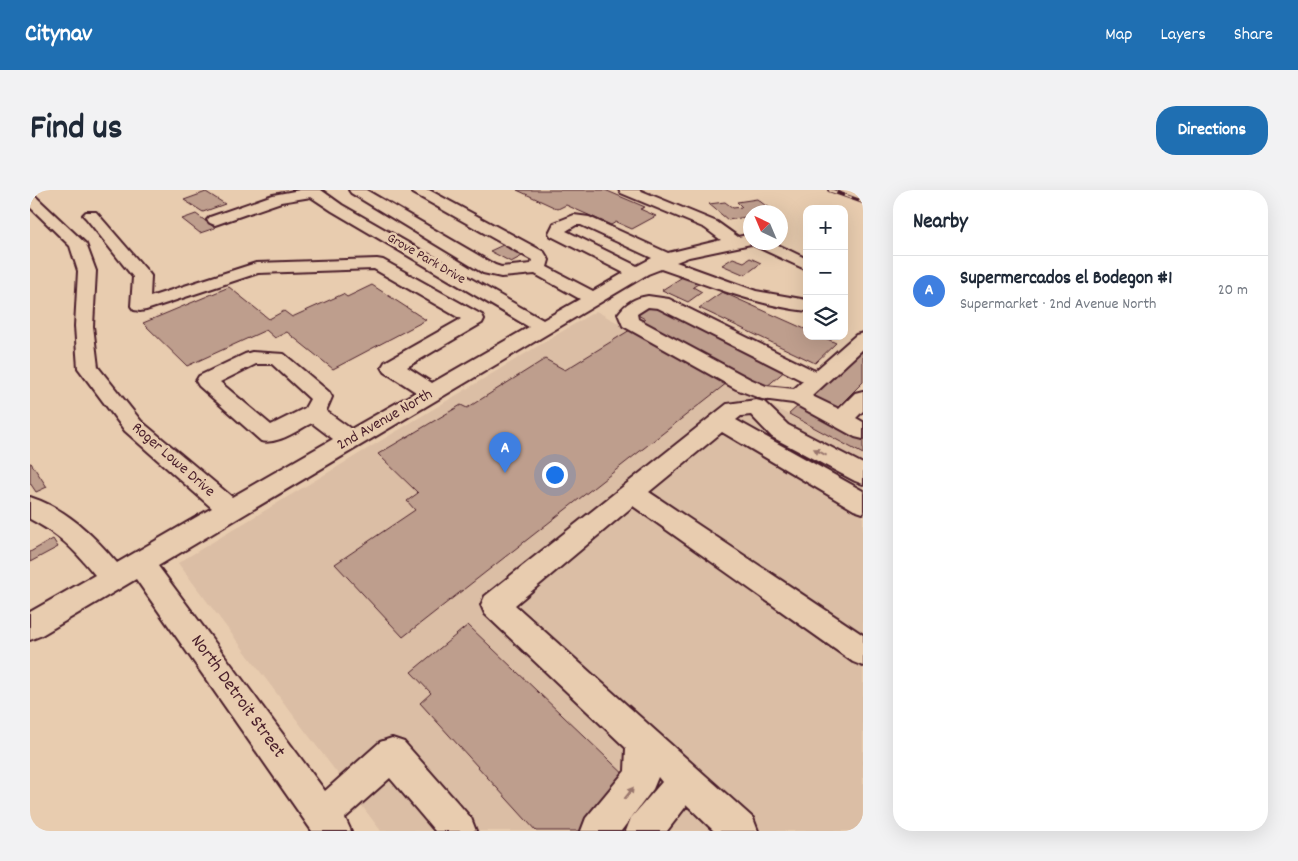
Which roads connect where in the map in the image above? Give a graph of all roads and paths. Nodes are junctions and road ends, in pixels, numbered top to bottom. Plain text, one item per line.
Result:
1 (356, 190) edge
2 (418, 190) edge
3 (626, 190) edge
4 (312, 191) edge
5 (30, 199) edge
6 (92, 216) dead end
7 (215, 220) dead end
8 (742, 240) edge
9 (775, 250) edge
10 (663, 261) junction
11 (803, 263) edge
12 (538, 269) junction
13 (637, 273) junction
14 (592, 298) junction
15 (803, 306) edge
16 (542, 327) junction
17 (863, 339) edge
18 (817, 380) junction
19 (432, 392) junction
20 (798, 397) junction
21 (863, 398) edge
22 (314, 413) junction
23 (728, 415) junction
24 (841, 420) junction
25 (863, 431) edge
26 (350, 440) junction
27 (863, 476) edge
28 (632, 493) junction
29 (863, 503) edge
30 (30, 507) edge
31 (231, 510) junction
32 (140, 563) junction
33 (114, 578) junction
34 (30, 627) edge
35 (863, 652) edge
36 (643, 741) junction
37 (685, 781) junction
38 (328, 823) edge
39 (458, 831) edge
40 (599, 831) edge
41 (644, 831) edge
42 (740, 831) edge

1 - 12 street
2 - 12 street
3 - 8 street
4 - 7 street
4 - 16 street, Grove Park Drive
5 - 31 street, Roger Lowe Drive
6 - 19 street
8 - 10 street, 2nd Avenue North
9 - 11 street
10 - 13 street, 2nd Avenue North
10 - 13 street
10 - 15 street
12 - 14 street
13 - 14 street, 2nd Avenue North
14 - 16 street, 2nd Avenue North
16 - 19 street, 2nd Avenue North
17 - 18 street
18 - 20 street
18 - 20 street
19 - 26 street, 2nd Avenue North
20 - 24 street
21 - 24 street
22 - 22 street
22 - 26 street
27 -> 23 street
23 - 28 street
23 - 29 street
24 - 25 street
26 - 31 street, 2nd Avenue North
28 - 35 street
28 - 36 street
30 - 33 street
31 - 32 street, 2nd Avenue North
32 - 33 street, 2nd Avenue North
32 - 38 street, North Detroit Street
33 - 34 street, 2nd Avenue North
36 - 37 street
40 -> 36 street
37 - 41 street
37 - 42 street
38 - 39 street

